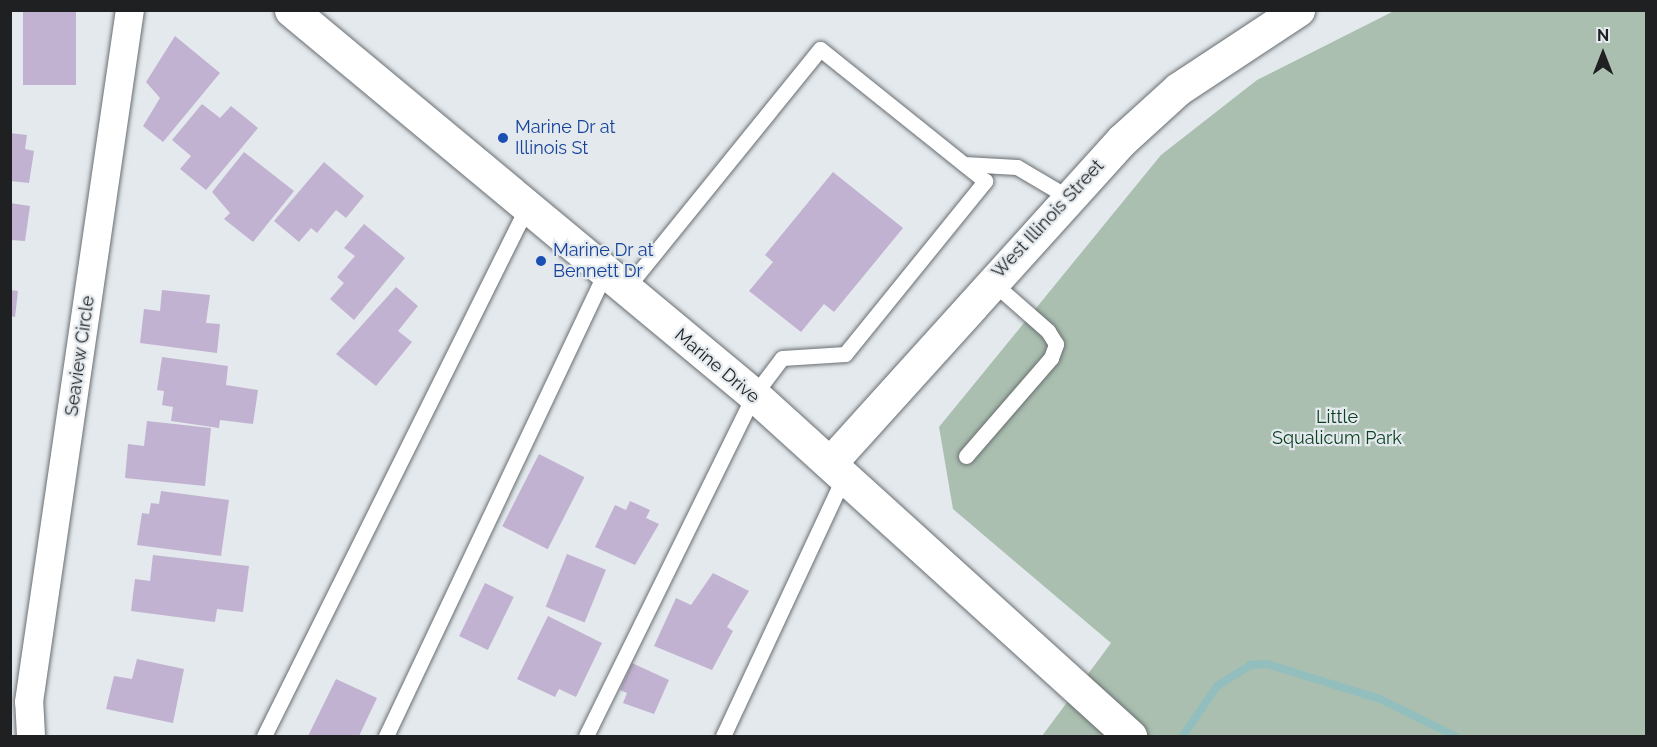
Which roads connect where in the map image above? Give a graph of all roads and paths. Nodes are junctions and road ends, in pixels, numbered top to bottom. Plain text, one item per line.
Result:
1 (130, 10) edge
2 (291, 10) edge
3 (1298, 10) edge
4 (964, 164) junction
5 (1066, 196) junction
6 (526, 209) junction
7 (615, 281) junction
8 (990, 281) junction
9 (753, 395) junction
10 (966, 456) dead end
11 (837, 470) junction
12 (29, 702) junction
13 (12, 736) edge
14 (31, 736) edge
15 (264, 736) edge
16 (386, 736) edge
17 (586, 736) edge
18 (723, 736) edge
19 (1130, 736) edge

1 - 12 street, Seaview Circle
2 - 6 main road, Marine Drive
3 - 5 main road, West Illinois Street
4 - 5 lane
4 - 7 lane
4 - 9 lane
5 - 8 main road, West Illinois Street
6 - 7 main road, Marine Drive
6 - 15 lane
7 - 9 main road, Marine Drive
7 - 16 lane
8 - 10 lane
8 - 11 main road, West Illinois Street
9 - 11 main road, Marine Drive
9 - 17 lane
11 - 18 lane
11 - 19 main road, Marine Drive
12 - 13 street, Seaview Circle
12 - 14 street, Seaview Circle

